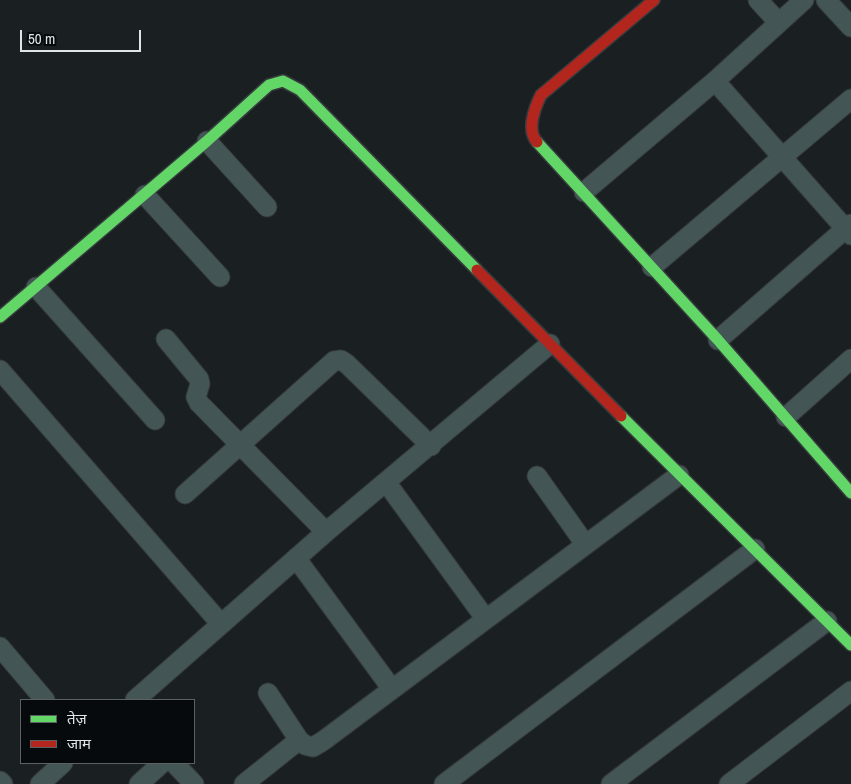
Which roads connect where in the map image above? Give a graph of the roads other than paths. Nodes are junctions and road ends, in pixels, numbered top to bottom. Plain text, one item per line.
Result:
1 (758, 0) edge
2 (804, 0) edge
3 (826, 0) edge
4 (645, 3) edge
5 (779, 23) junction
6 (851, 27) edge
7 (715, 81) junction
8 (851, 99) edge
9 (208, 141) junction
10 (782, 159) junction
11 (584, 192) junction
12 (145, 195) junction
13 (268, 207) dead end
14 (849, 230) edge
15 (652, 267) junction
16 (220, 277) dead end
17 (36, 288) junction
18 (0, 317) edge
19 (166, 339) dead end
20 (718, 340) junction
21 (550, 344) junction
22 (851, 359) edge
23 (0, 370) edge
24 (786, 417) junction
25 (155, 420) dead end
26 (242, 445) junction
27 (431, 446) junction
28 (679, 475) junction
29 (537, 476) dead end
30 (386, 482) junction
31 (851, 493) edge
32 (185, 494) dead end
33 (326, 532) junction
34 (585, 544) junction
35 (755, 549) junction
36 (296, 558) junction
37 (485, 618) junction
38 (827, 621) junction
39 (221, 624) junction
40 (851, 645) edge
41 (0, 647) edge
42 (392, 689) junction
43 (851, 691) edge
44 (268, 693) dead end
45 (44, 699) edge
46 (136, 699) edge
47 (299, 740) junction
48 (62, 764) edge
49 (161, 764) edge
50 (175, 764) edge
51 (741, 780) edge
52 (0, 781) edge
53 (3, 784) edge
54 (40, 784) edge
55 (139, 784) edge
56 (194, 784) edge
57 (244, 784) edge
58 (444, 784) edge
59 (611, 784) edge

1 - 5 street
2 - 5 street
3 - 6 street
4 - 11 street
5 - 7 street
7 - 10 street
7 - 11 street
8 - 10 street
9 - 12 street
9 - 13 street
9 - 21 street
10 - 14 street
10 - 15 street
11 - 15 street
12 - 16 street
12 - 17 street
14 - 20 street
15 - 20 street
17 - 18 street
17 - 25 street
19 - 26 street
20 - 24 street
21 - 27 street
21 - 28 street
22 - 24 street
23 - 39 street
24 - 31 street
26 - 27 street
26 - 32 street
26 - 33 street
27 - 30 street
28 - 34 street
28 - 35 street
29 - 34 street
30 - 33 street
30 - 37 street
33 - 36 street
34 - 37 street
35 - 38 street
35 - 58 street
36 - 39 street
36 - 42 street
37 - 42 street
38 - 40 street
38 - 59 street
39 - 46 street
41 - 45 street
42 - 47 street
43 - 51 street
44 - 47 street
47 - 57 street
48 - 54 street
49 - 55 street
50 - 56 street
52 - 53 street

